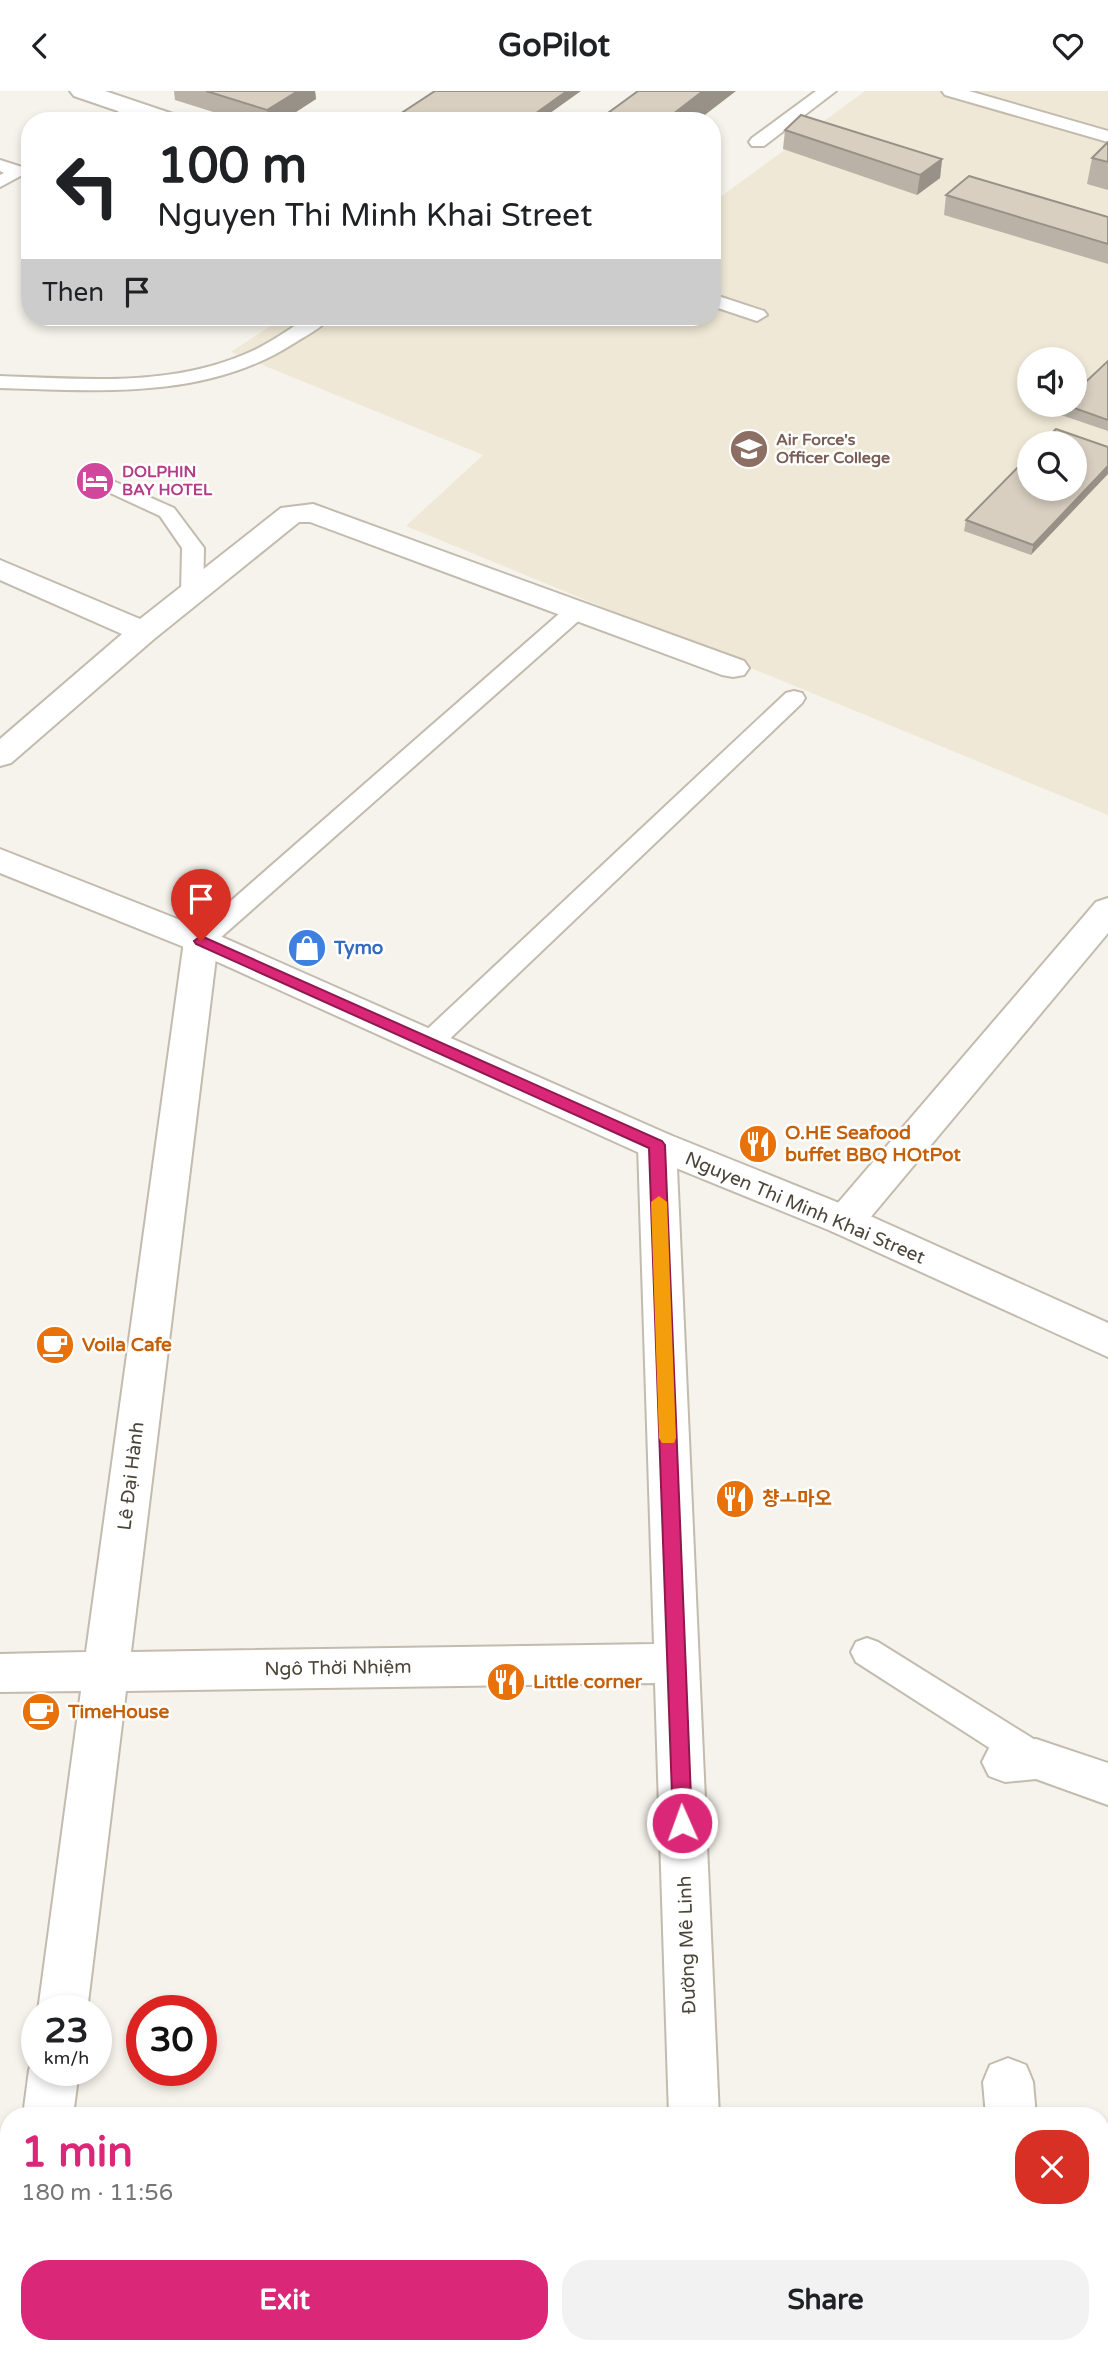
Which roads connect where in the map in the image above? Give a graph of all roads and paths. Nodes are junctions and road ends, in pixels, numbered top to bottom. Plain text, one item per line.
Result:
1 (82, 91) edge
2 (827, 91) edge
3 (951, 91) edge
4 (133, 108) junction
5 (126, 112) edge
6 (145, 112) edge
7 (1108, 137) edge
8 (758, 142) dead end
9 (0, 165) edge
10 (21, 170) edge
11 (21, 173) edge
12 (0, 182) edge
13 (721, 303) edge
14 (757, 315) dead end
15 (306, 326) edge
16 (0, 382) edge
17 (113, 487) dead end
18 (0, 569) edge
19 (192, 593) junction
20 (576, 611) junction
21 (143, 632) junction
22 (733, 668) dead end
23 (794, 698) dead end
24 (0, 756) edge
25 (0, 860) edge
26 (1108, 910) edge
27 (201, 941) junction
28 (429, 1043) junction
29 (657, 1145) junction
30 (845, 1221) junction
31 (1108, 1341) edge
32 (867, 1652) dead end
33 (676, 1663) junction
34 (106, 1671) junction
35 (0, 1673) edge
36 (1021, 1761) joint
37 (1108, 1784) edge
38 (64, 1995) edge
39 (52, 2086) edge
40 (49, 2107) edge
41 (694, 2107) edge

1 - 4 street
2 - 8 lane
3 - 7 lane
4 - 5 lane
4 - 6 street
9 - 10 lane
11 - 12 lane
13 - 14 lane
15 - 16 lane
17 - 19 lane
18 - 21 street
19 - 20 street
19 - 21 street
20 - 22 street
20 - 27 lane
21 - 24 street
23 - 28 lane
25 - 27 street, Nguyen Thi Minh Khai Street
26 - 30 street
27 - 28 street, Nguyen Thi Minh Khai Street
27 - 34 street, Lê Đại Hành
28 - 29 street, Nguyen Thi Minh Khai Street
29 - 30 street, Nguyen Thi Minh Khai Street
29 - 33 street, Đường Mê Linh
30 - 31 street, Nguyen Thi Minh Khai Street
32 - 36 lane
33 - 34 street, Ngô Thời Nhiệm
33 - 41 street, Đường Mê Linh
34 - 35 street, Ngô Thời Nhiệm
34 - 38 street, Lê Đại Hành
36 - 37 street
39 - 40 street

